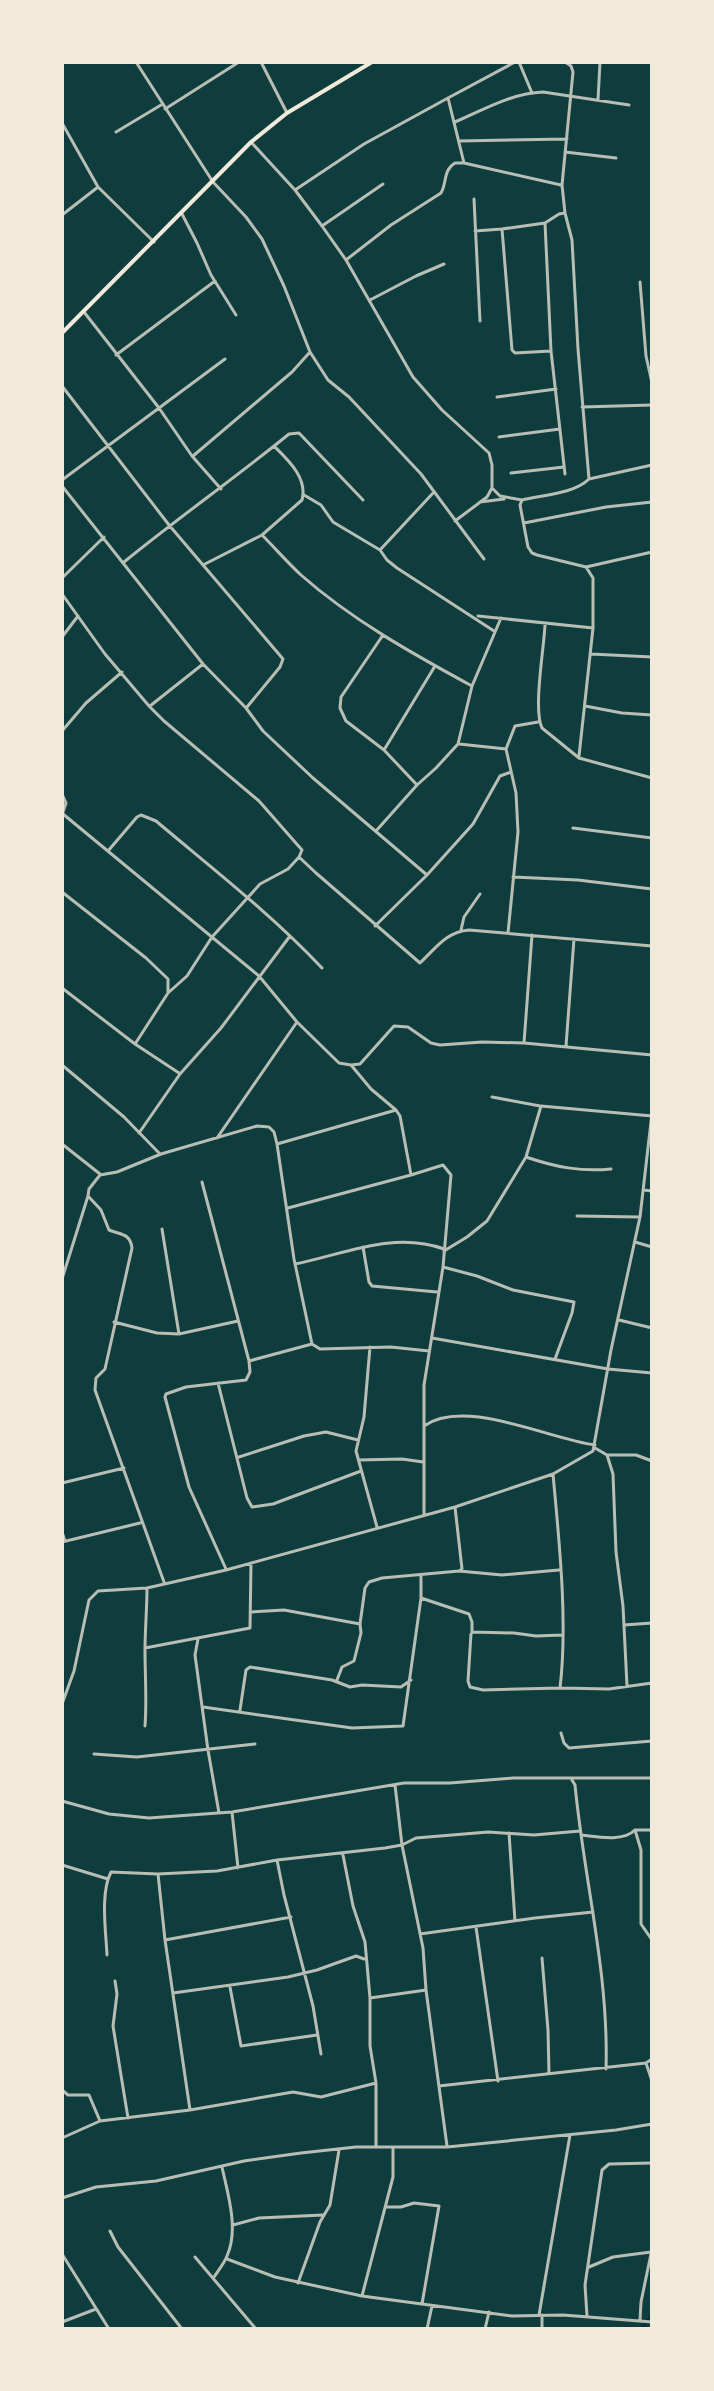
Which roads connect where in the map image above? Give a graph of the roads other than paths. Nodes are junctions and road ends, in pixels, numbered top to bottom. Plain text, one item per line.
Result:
1 (136, 62) edge
2 (239, 62) edge
3 (261, 62) edge
4 (372, 62) edge
5 (517, 62) edge
6 (565, 62) edge
7 (600, 62) edge
8 (532, 93) junction
9 (572, 96) junction
10 (448, 98) junction
11 (598, 100) junction
12 (162, 104) junction
13 (629, 105) dead end
14 (165, 109) junction
15 (287, 113) junction
16 (455, 122) junction
17 (62, 123) edge
18 (116, 132) dead end
19 (567, 139) junction
20 (459, 141) junction
21 (251, 142) junction
22 (565, 152) junction
23 (616, 158) dead end
24 (464, 163) junction
25 (213, 182) junction
26 (383, 184) dead end
27 (562, 185) junction
28 (98, 187) junction
29 (295, 190) junction
30 (474, 199) dead end
31 (565, 213) junction
32 (182, 214) junction
33 (62, 215) edge
34 (545, 223) junction
35 (322, 226) junction
36 (502, 229) junction
37 (475, 231) junction
38 (154, 242) junction
39 (346, 260) junction
40 (444, 264) dead end
41 (215, 281) junction
42 (640, 282) dead end
43 (370, 300) junction
44 (84, 312) junction
45 (236, 315) dead end
46 (480, 321) dead end
47 (62, 333) edge
48 (551, 351) junction
49 (310, 352) junction
50 (116, 355) junction
51 (225, 359) dead end
52 (652, 383) edge
53 (62, 386) edge
54 (556, 389) junction
55 (497, 397) dead end
56 (652, 405) edge
57 (582, 407) junction
58 (159, 408) junction
59 (560, 429) junction
60 (499, 437) dead end
61 (108, 445) junction
62 (274, 446) junction
63 (192, 456) junction
64 (652, 465) edge
65 (564, 467) junction
66 (511, 473) dead end
67 (565, 474) dead end
68 (589, 479) junction
69 (62, 480) edge
70 (62, 486) edge
71 (492, 488) junction
72 (221, 489) junction
73 (434, 492) junction
74 (304, 495) junction
75 (506, 498) junction
76 (363, 500) dead end
77 (522, 500) junction
78 (480, 502) junction
79 (652, 502) edge
80 (455, 521) junction
81 (524, 523) junction
82 (169, 525) junction
83 (262, 535) junction
84 (104, 537) junction
85 (380, 550) junction
86 (652, 552) edge
87 (484, 559) dead end
88 (124, 562) junction
89 (203, 565) junction
90 (586, 567) junction
91 (62, 578) edge
92 (62, 594) edge
93 (78, 616) junction
94 (474, 616) junction
95 (501, 618) junction
96 (545, 625) junction
97 (593, 628) junction
98 (495, 631) junction
99 (384, 634) junction
100 (62, 637) edge
101 (591, 654) junction
102 (652, 657) edge
103 (203, 664) junction
104 (435, 666) junction
105 (122, 672) junction
106 (472, 686) junction
107 (149, 706) junction
108 (585, 706) junction
109 (246, 708) junction
110 (652, 715) edge
111 (539, 721) junction
112 (62, 731) edge
113 (458, 744) junction
114 (506, 749) junction
115 (384, 750) junction
116 (579, 758) junction
117 (511, 772) junction
118 (652, 778) edge
119 (417, 785) junction
120 (62, 794) edge
121 (62, 814) edge
122 (573, 828) dead end
123 (376, 831) junction
124 (652, 838) edge
125 (108, 851) junction
126 (299, 857) junction
127 (427, 875) junction
128 (513, 877) junction
129 (652, 889) edge
130 (62, 892) edge
131 (480, 894) dead end
132 (248, 897) junction
133 (375, 926) junction
134 (461, 930) junction
135 (508, 933) junction
136 (291, 935) junction
137 (532, 935) junction
138 (212, 937) junction
139 (574, 939) junction
140 (652, 946) edge
141 (322, 968) dead end
142 (259, 976) junction
143 (62, 988) edge
144 (168, 993) junction
145 (297, 1022) junction
146 (524, 1043) junction
147 (135, 1044) junction
148 (565, 1047) junction
149 (652, 1055) edge
150 (62, 1065) edge
151 (351, 1065) junction
152 (180, 1074) junction
153 (492, 1097) dead end
154 (541, 1106) junction
155 (396, 1110) junction
156 (652, 1115) edge
157 (139, 1133) junction
158 (216, 1139) junction
159 (62, 1144) edge
160 (277, 1144) junction
161 (161, 1154) junction
162 (526, 1157) junction
163 (611, 1169) dead end
164 (100, 1175) junction
165 (411, 1175) junction
166 (202, 1182) dead end
167 (644, 1190) junction
168 (652, 1191) edge
169 (88, 1196) junction
170 (288, 1208) junction
171 (577, 1216) dead end
172 (640, 1217) junction
173 (162, 1229) dead end
174 (635, 1242) junction
175 (363, 1247) junction
176 (652, 1247) edge
177 (444, 1250) junction
178 (295, 1264) junction
179 (443, 1267) junction
180 (62, 1279) edge
181 (437, 1292) junction
182 (619, 1320) junction
183 (238, 1321) junction
184 (114, 1322) junction
185 (652, 1328) edge
186 (179, 1334) junction
187 (432, 1338) junction
188 (312, 1344) junction
189 (370, 1347) junction
190 (429, 1351) junction
191 (555, 1360) junction
192 (250, 1365) junction
193 (608, 1369) junction
194 (652, 1373) edge
195 (218, 1383) junction
196 (424, 1426) junction
197 (358, 1440) junction
198 (595, 1447) junction
199 (607, 1455) junction
200 (237, 1457) junction
201 (358, 1460) junction
202 (652, 1460) edge
203 (423, 1462) junction
204 (124, 1468) junction
205 (361, 1471) junction
206 (553, 1474) junction
207 (62, 1483) edge
208 (455, 1507) junction
209 (424, 1514) junction
210 (141, 1522) junction
211 (377, 1527) junction
212 (62, 1532) edge
213 (64, 1541) edge
214 (251, 1563) junction
215 (226, 1570) junction
216 (561, 1570) junction
217 (459, 1571) junction
218 (421, 1576) junction
219 (164, 1582) junction
220 (147, 1588) junction
221 (421, 1598) junction
222 (251, 1612) junction
223 (652, 1623) edge
224 (360, 1624) junction
225 (624, 1625) junction
226 (472, 1632) junction
227 (562, 1635) junction
228 (198, 1639) junction
229 (145, 1648) junction
230 (411, 1680) junction
231 (337, 1681) junction
232 (652, 1683) edge
233 (627, 1686) junction
234 (560, 1688) junction
235 (62, 1704) edge
236 (203, 1707) junction
237 (240, 1711) junction
238 (145, 1726) dead end
239 (561, 1733) dead end
240 (652, 1741) edge
241 (255, 1744) dead end
242 (208, 1750) junction
243 (94, 1754) dead end
244 (571, 1778) junction
245 (652, 1778) edge
246 (395, 1785) junction
247 (62, 1801) edge
248 (232, 1812) junction
249 (219, 1814) junction
250 (635, 1830) junction
251 (652, 1830) edge
252 (508, 1832) junction
253 (581, 1833) junction
254 (402, 1845) junction
255 (343, 1855) junction
256 (277, 1860) junction
257 (62, 1865) edge
258 (238, 1868) junction
259 (158, 1874) junction
260 (108, 1879) junction
261 (593, 1912) junction
262 (291, 1917) junction
263 (515, 1921) junction
264 (476, 1927) junction
265 (420, 1934) junction
266 (165, 1940) junction
267 (652, 1940) edge
268 (107, 1955) dead end
269 (542, 1958) dead end
270 (365, 1959) junction
271 (304, 1974) junction
272 (115, 1981) dead end
273 (230, 1986) junction
274 (426, 1990) junction
275 (173, 1993) junction
276 (370, 1998) junction
277 (317, 2035) junction
278 (321, 2054) dead end
279 (652, 2059) edge
280 (646, 2063) junction
281 (606, 2069) junction
282 (549, 2074) junction
283 (498, 2081) junction
284 (652, 2081) edge
285 (376, 2083) junction
286 (438, 2086) junction
287 (62, 2090) edge
288 (190, 2110) junction
289 (128, 2118) junction
290 (100, 2121) junction
291 (652, 2124) edge
292 (570, 2135) junction
293 (62, 2138) edge
294 (376, 2147) junction
295 (447, 2147) junction
296 (393, 2148) junction
297 (339, 2150) junction
298 (652, 2163) edge
299 (222, 2167) junction
300 (62, 2198) edge
301 (386, 2207) junction
302 (323, 2215) junction
303 (233, 2225) junction
304 (110, 2231) dead end
305 (652, 2250) edge
306 (62, 2254) edge
307 (195, 2257) dead end
308 (227, 2259) junction
309 (589, 2267) junction
310 (214, 2277) junction
311 (298, 2283) junction
312 (362, 2296) junction
313 (422, 2304) junction
314 (432, 2306) junction
315 (97, 2308) junction
316 (489, 2312) junction
317 (541, 2315) junction
318 (587, 2317) junction
319 (642, 2321) junction
320 (62, 2322) edge
321 (651, 2322) edge
322 (109, 2329) edge
323 (182, 2329) edge
324 (256, 2329) edge
325 (427, 2329) edge
326 (485, 2329) edge
327 (542, 2329) edge

1 - 12 street
2 - 14 street
3 - 15 street
4 - 15 main road
5 - 8 street
5 - 10 street
6 - 9 street
7 - 11 street
8 - 9 street
8 - 16 street
9 - 11 street
9 - 19 street
10 - 16 street
10 - 29 street
11 - 13 street
12 - 14 street
12 - 18 street
14 - 25 street
15 - 21 main road
16 - 20 street
17 - 28 street
19 - 20 street
19 - 22 street
20 - 24 street
21 - 25 main road
21 - 29 street
22 - 23 street
22 - 27 street
24 - 27 street
24 - 39 street
25 - 32 main road
25 - 49 street
26 - 35 street
27 - 31 street
28 - 33 street
28 - 38 street
29 - 35 street
30 - 37 street
31 - 34 street
31 - 57 street
32 - 38 main road
32 - 41 street
34 - 36 street
34 - 48 street
35 - 39 street
36 - 37 street
36 - 48 street
37 - 46 street
38 - 44 main road
39 - 43 street
40 - 43 street
41 - 45 street
41 - 50 street
42 - 52 street
43 - 71 street
44 - 47 main road
44 - 50 street
48 - 54 street
49 - 63 street
49 - 73 street
50 - 58 street
51 - 58 street
53 - 61 street
54 - 55 street
54 - 59 street
56 - 57 street
57 - 68 street
58 - 61 street
58 - 63 street
59 - 60 street
59 - 65 street
61 - 69 street
61 - 82 street
62 - 72 street
62 - 74 street
62 - 76 street
63 - 72 street
64 - 68 street
65 - 66 street
65 - 67 street
68 - 77 street
70 - 84 street
71 - 75 street
71 - 78 street
72 - 82 street
73 - 80 street
73 - 85 street
74 - 83 street
74 - 85 street
75 - 77 street
75 - 78 street
77 - 81 street
78 - 80 street
79 - 81 street
80 - 87 street
81 - 90 street
82 - 88 street
82 - 89 street
83 - 89 street
83 - 99 street
84 - 88 street
84 - 91 street
85 - 94 street
86 - 90 street
88 - 103 street
89 - 109 street
90 - 97 street
92 - 93 street
93 - 100 street
93 - 105 street
94 - 95 street
94 - 98 street
95 - 96 street
95 - 98 street
96 - 97 street
96 - 111 street
97 - 101 street
98 - 106 street
99 - 104 street
99 - 115 street
101 - 102 street
101 - 108 street
103 - 107 street
103 - 109 street
104 - 106 street
104 - 115 street
105 - 107 street
105 - 112 street
106 - 113 street
107 - 126 street
108 - 110 street
108 - 116 street
109 - 123 street
111 - 114 street
111 - 116 street
113 - 114 street
113 - 119 street
114 - 117 street
115 - 119 street
116 - 118 street
117 - 127 street
117 - 128 street
119 - 123 street
120 - 121 street
121 - 125 street
122 - 124 street
123 - 127 street
125 - 132 street
125 - 138 street
126 - 132 street
126 - 133 street
127 - 133 street
128 - 129 street
128 - 135 street
130 - 144 street
131 - 134 street
132 - 136 street
132 - 138 street
133 - 134 street
134 - 135 street
135 - 137 street
136 - 141 street
136 - 142 street
137 - 139 street
137 - 146 street
138 - 142 street
138 - 144 street
139 - 140 street
139 - 148 street
142 - 145 street
142 - 152 street
143 - 147 street
144 - 147 street
145 - 151 street
145 - 158 street
146 - 148 street
146 - 151 street
147 - 152 street
148 - 149 street
150 - 157 street
151 - 155 street
152 - 157 street
153 - 154 street
154 - 156 street
154 - 162 street
155 - 160 street
155 - 165 street
156 - 167 street
157 - 161 street
158 - 160 street
158 - 161 street
159 - 164 street
160 - 170 street
161 - 164 street
162 - 163 street
162 - 177 street
164 - 169 street
165 - 170 street
165 - 177 street
166 - 183 street
167 - 168 street
167 - 172 street
169 - 180 street
169 - 184 street
170 - 178 street
171 - 172 street
172 - 174 street
173 - 186 street
174 - 176 street
174 - 182 street
175 - 177 street
175 - 178 street
175 - 181 street
177 - 179 street
178 - 188 street
179 - 181 street
179 - 191 street
181 - 187 street
182 - 185 street
182 - 193 street
183 - 186 street
183 - 192 street
184 - 186 street
184 - 204 street
187 - 190 street
187 - 191 street
188 - 189 street
188 - 192 street
189 - 190 street
189 - 197 street
190 - 196 street
191 - 193 street
192 - 195 street
193 - 194 street
193 - 198 street
195 - 200 street
195 - 215 street
196 - 198 street
196 - 203 street
197 - 200 street
197 - 201 street
198 - 199 street
198 - 206 street
199 - 202 street
199 - 225 street
200 - 205 street
201 - 203 street
201 - 205 street
203 - 209 street
204 - 207 street
204 - 210 street
205 - 211 street
206 - 208 street
206 - 216 street
208 - 209 street
208 - 217 street
209 - 211 street
210 - 213 street
210 - 219 street
211 - 214 street
212 - 213 street
214 - 215 street
214 - 222 street
215 - 219 street
216 - 217 street
216 - 227 street
217 - 218 street
218 - 221 street
218 - 224 street
219 - 220 street
220 - 229 street
220 - 235 street
221 - 226 street
221 - 230 street
222 - 224 street
222 - 228 street
223 - 225 street
224 - 231 street
225 - 233 street
226 - 227 street
226 - 234 street
227 - 234 street
228 - 229 street
228 - 236 street
229 - 238 street
230 - 231 street
230 - 237 street
231 - 237 street
232 - 233 street
233 - 234 street
236 - 237 street
236 - 242 street
239 - 240 street
241 - 242 street
242 - 243 street
242 - 249 street
244 - 245 street
244 - 246 street
244 - 253 street
246 - 248 street
246 - 254 street
247 - 249 street
248 - 249 street
248 - 258 street
250 - 251 street
250 - 253 street
250 - 267 street
252 - 253 street
252 - 254 street
252 - 263 street
253 - 261 street
254 - 255 street
254 - 265 street
255 - 256 street
255 - 270 street
256 - 258 street
256 - 262 street
257 - 260 street
258 - 259 street
259 - 260 street
259 - 266 street
260 - 268 street
261 - 263 street
261 - 281 street
262 - 266 street
262 - 271 street
263 - 264 street
264 - 265 street
264 - 283 street
265 - 274 street
266 - 275 street
269 - 282 street
270 - 271 street
270 - 276 street
271 - 273 street
271 - 277 street
272 - 289 street
273 - 275 street
273 - 277 street
274 - 276 street
274 - 286 street
275 - 288 street
276 - 285 street
277 - 278 street
279 - 280 street
280 - 281 street
280 - 284 street
281 - 282 street
282 - 283 street
283 - 286 street
285 - 288 street
285 - 294 street
286 - 295 street
287 - 290 street
288 - 289 street
289 - 290 street
290 - 293 street
291 - 292 street
292 - 295 street
292 - 317 street
294 - 296 street
294 - 297 street
295 - 296 street
296 - 301 street
297 - 299 street
297 - 302 street
298 - 309 street
299 - 300 street
299 - 303 street
301 - 312 street
301 - 313 street
302 - 303 street
302 - 311 street
303 - 308 street
304 - 323 street
305 - 309 street
305 - 319 street
306 - 315 street
307 - 310 street
308 - 310 street
308 - 311 street
309 - 318 street
310 - 324 street
311 - 312 street
312 - 313 street
313 - 314 street
314 - 316 street
314 - 325 street
315 - 320 street
315 - 322 street
316 - 317 street
316 - 326 street
317 - 318 street
317 - 327 street
318 - 319 street
319 - 321 street

